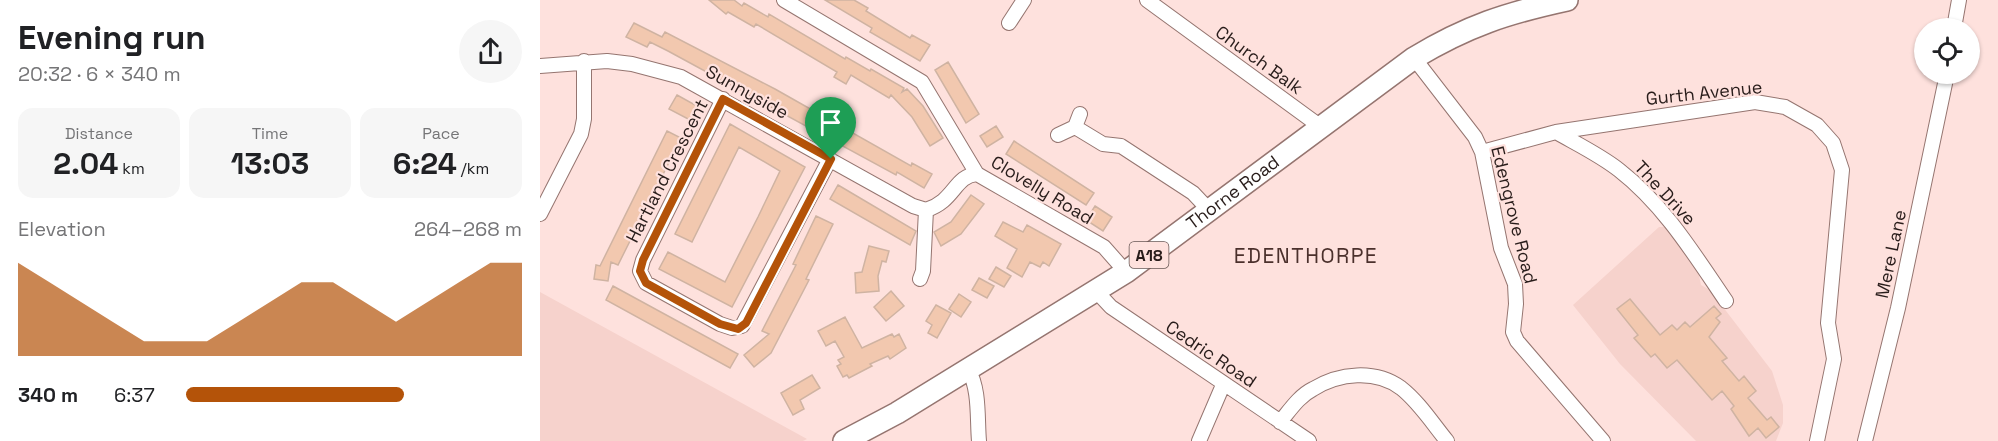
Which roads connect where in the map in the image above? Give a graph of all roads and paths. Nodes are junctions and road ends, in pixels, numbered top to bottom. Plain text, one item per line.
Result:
1 (784, 0) edge
2 (1024, 0) edge
3 (1147, 0) edge
4 (1567, 0) edge
5 (1959, 0) edge
6 (1956, 18) edge
7 (1009, 23) dead end
8 (1414, 58) junction
9 (584, 61) junction
10 (540, 66) edge
11 (1945, 84) edge
12 (723, 99) junction
13 (1589, 126) junction
14 (1321, 127) junction
15 (1556, 132) junction
16 (1058, 135) dead end
17 (1588, 150) junction
18 (1482, 152) junction
19 (831, 159) junction
20 (978, 174) junction
21 (926, 210) junction
22 (1209, 210) junction
23 (540, 214) edge
24 (1126, 272) junction
25 (920, 279) dead end
26 (1096, 291) junction
27 (1726, 301) dead end
28 (968, 369) junction
29 (1223, 385) junction
30 (1280, 422) junction
31 (844, 441) edge
32 (978, 441) edge
33 (1199, 441) edge
34 (1309, 441) edge
35 (1447, 441) edge
36 (1604, 441) edge
37 (1817, 441) edge
38 (1865, 441) edge

1 - 20 street, Clovelly Road
2 - 7 street
3 - 14 street, Church Balk
4 - 8 main road, Thorne Road / A18
5 - 6 street
8 - 14 main road, Thorne Road / A18
8 - 18 street, Edengrove Road
9 - 10 street, Sunnyside
9 - 12 street, Sunnyside
9 - 23 street
11 - 38 street, Mere Lane
12 - 19 street, Sunnyside
12 - 19 street, Hartland Crescent
13 - 15 street, Gurth Avenue
13 - 17 street
13 - 37 street, Gurth Avenue
14 - 22 main road, Thorne Road / A18
15 - 17 street, The Drive
15 - 18 street, Gurth Avenue
16 - 22 street
17 - 27 street, The Drive
18 - 36 street, Edengrove Road
19 - 21 street, Sunnyside
20 - 21 street
20 - 24 street, Clovelly Road
21 - 25 street
22 - 24 main road, Thorne Road / A18
24 - 26 main road, Thorne Road / A18
26 - 28 main road, Thorne Road / A18
26 - 29 street, Cedric Road
28 - 31 main road, Thorne Road / A18
28 - 32 street
29 - 30 street, Cedric Road
29 - 33 street
30 - 34 street, Cedric Road
30 - 35 street

